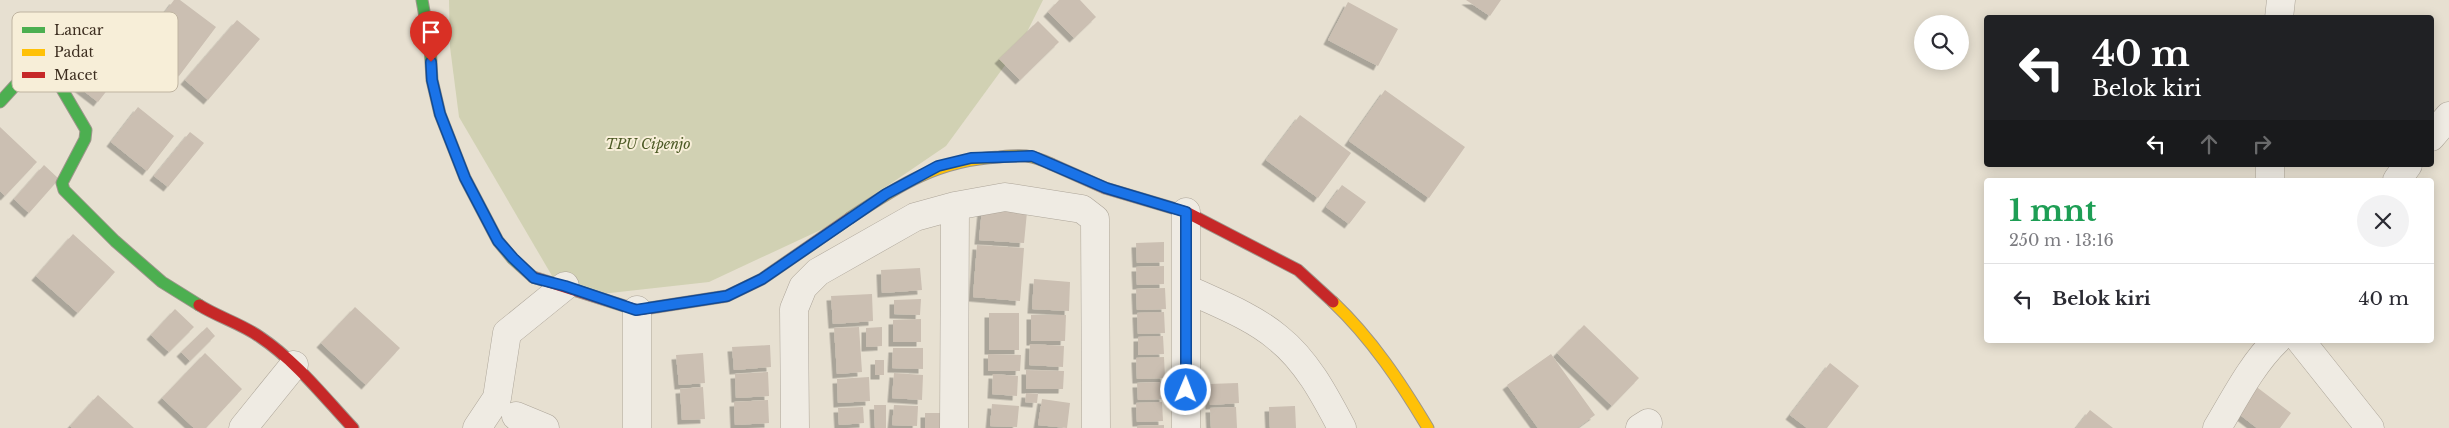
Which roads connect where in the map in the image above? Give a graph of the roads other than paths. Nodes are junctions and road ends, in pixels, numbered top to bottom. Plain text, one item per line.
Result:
1 (422, 0) edge
2 (2281, 0) edge
3 (2279, 15) edge
4 (12, 90) edge
5 (64, 92) edge
6 (0, 102) edge
7 (2449, 116) edge
8 (2434, 134) edge
9 (2407, 167) edge
10 (2398, 178) edge
11 (955, 206) junction
12 (1186, 212) junction
13 (565, 286) junction
14 (1187, 289) junction
15 (636, 310) junction
16 (2302, 343) edge
17 (2273, 344) edge
18 (294, 365) junction
19 (516, 416) dead end
20 (243, 428) edge
21 (353, 428) edge
22 (477, 428) edge
23 (545, 428) edge
24 (637, 428) edge
25 (796, 428) edge
26 (954, 428) edge
27 (1096, 428) edge
28 (1186, 428) edge
29 (1342, 428) edge
30 (1428, 428) edge
31 (2217, 428) edge
32 (2370, 428) edge

1 - 13 street
2 - 3 street
4 - 6 street
5 - 18 street
7 - 8 street
9 - 10 street
11 - 25 street
11 - 26 street
11 - 27 street
12 - 14 street
12 - 15 street
12 - 30 street
13 - 15 street
13 - 22 street
14 - 28 street
14 - 29 street
15 - 24 street
16 - 32 street
17 - 31 street
18 - 20 street
18 - 21 street
19 - 23 street

